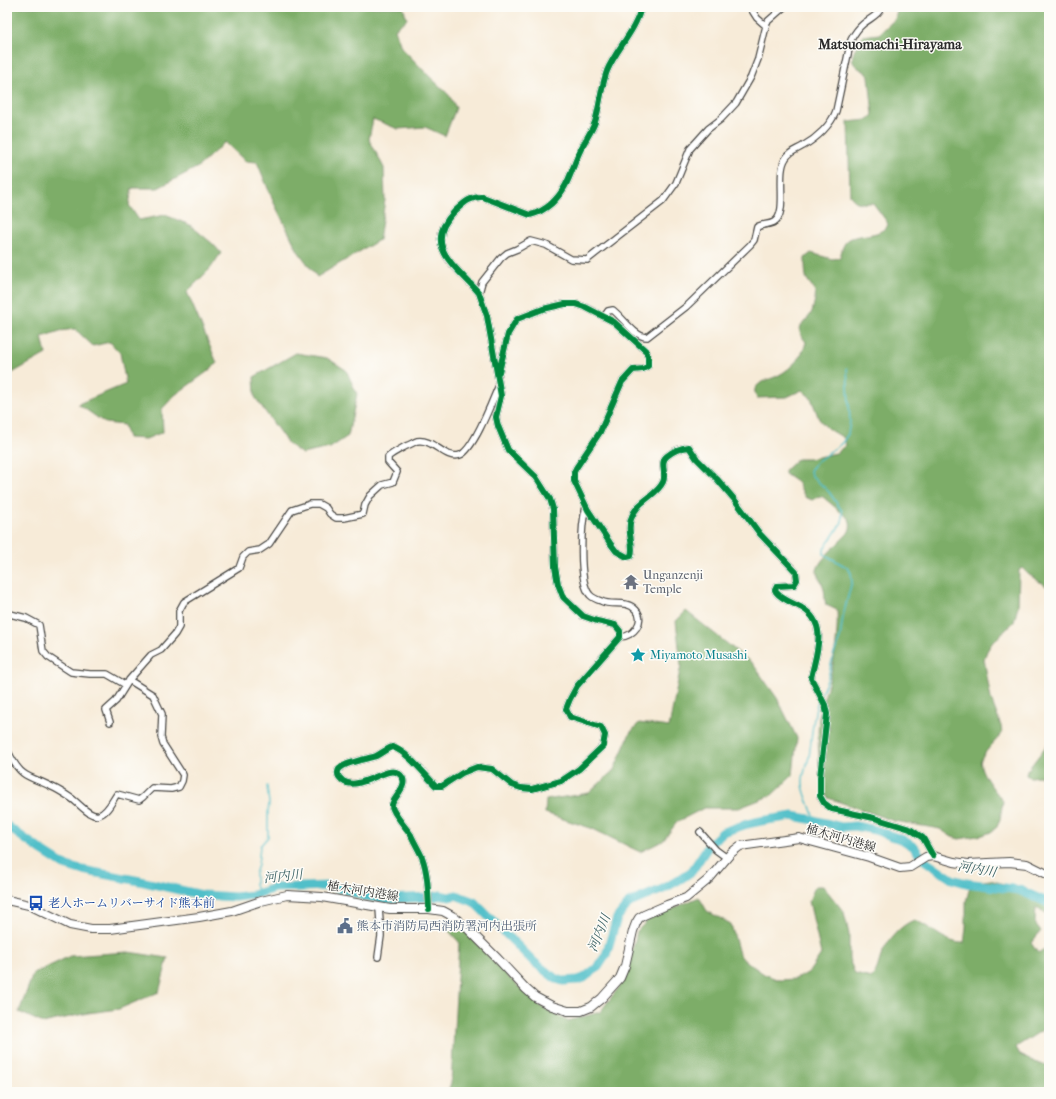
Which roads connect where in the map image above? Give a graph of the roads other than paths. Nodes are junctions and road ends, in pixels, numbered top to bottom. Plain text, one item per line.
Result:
1 (641, 7) edge
2 (750, 7) edge
3 (784, 7) edge
4 (882, 7) edge
5 (766, 26) junction
6 (479, 293) junction
7 (604, 317) junction
8 (498, 382) junction
9 (586, 507) junction
10 (7, 610) edge
11 (620, 637) junction
12 (128, 683) junction
13 (110, 722) dead end
14 (7, 750) edge
15 (700, 832) dead end
16 (929, 856) junction
17 (727, 858) junction
18 (1049, 875) edge
19 (7, 900) edge
20 (429, 906) junction
21 (379, 908) junction
22 (378, 957) dead end

1 - 6 street
2 - 5 street
3 - 5 street
4 - 7 street
5 - 6 street
6 - 8 street
7 - 8 street
7 - 9 street
8 - 11 street
8 - 12 street
9 - 11 street
9 - 16 street
10 - 12 street
11 - 20 street
12 - 13 street
12 - 14 street
15 - 17 street
16 - 17 main road, 植木河内港線
16 - 18 main road
17 - 20 main road, 植木河内港線
19 - 21 main road, 植木河内港線
20 - 21 main road, 植木河内港線
21 - 22 street

